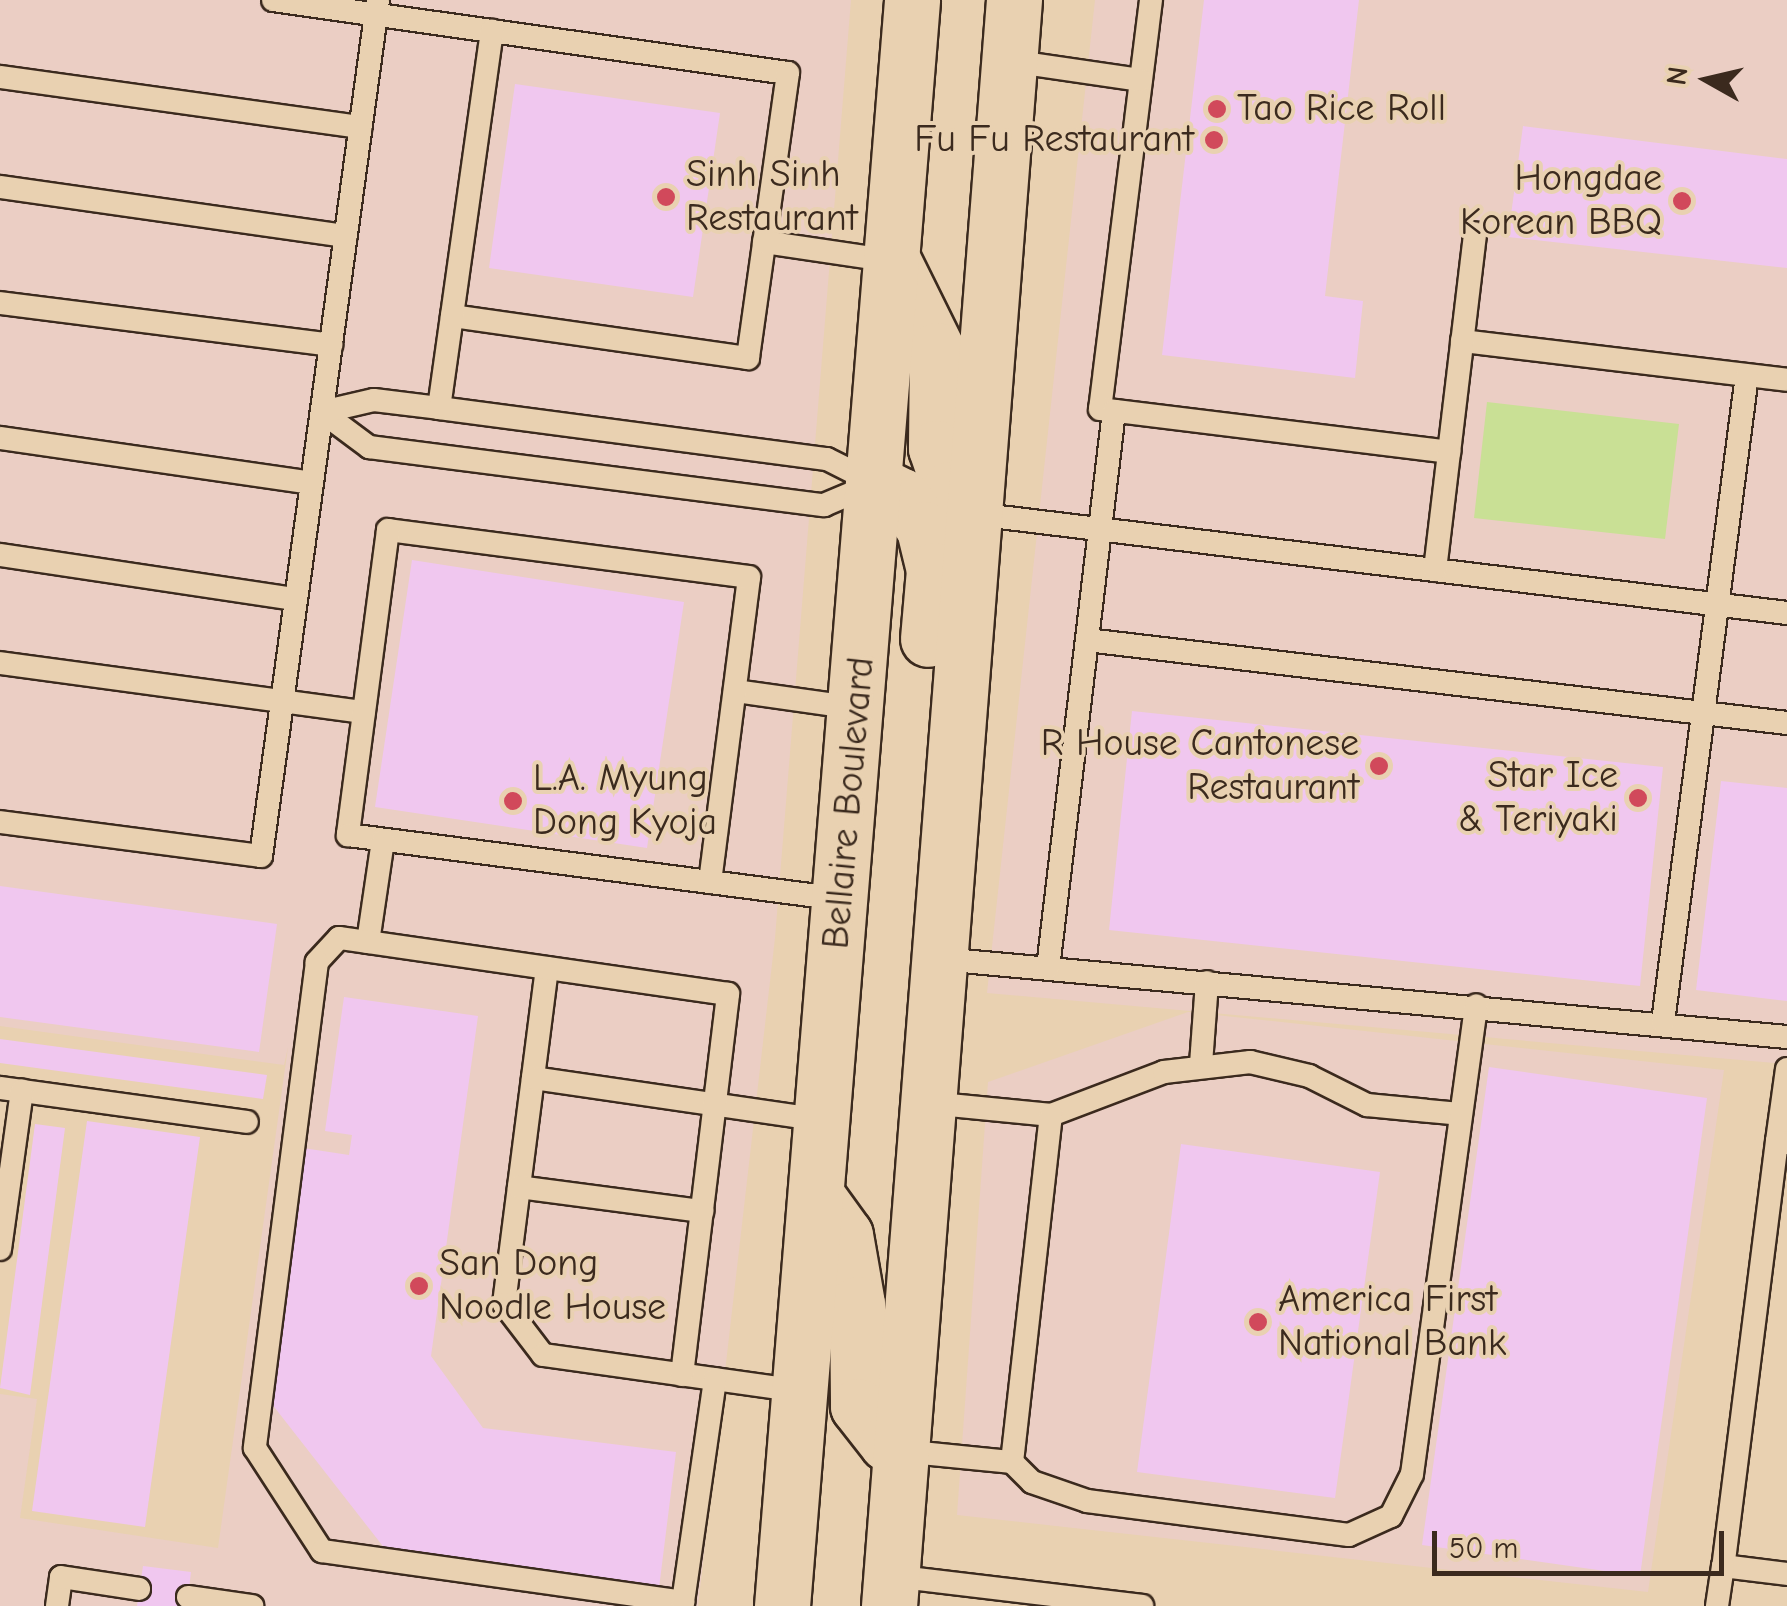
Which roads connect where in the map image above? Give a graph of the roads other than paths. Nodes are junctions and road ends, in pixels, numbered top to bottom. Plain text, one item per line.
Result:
1 (274, 0) edge
2 (912, 0) edge
3 (1014, 0) edge
4 (1151, 0) edge
5 (377, 8) edge
6 (492, 31) junction
7 (1010, 61) junction
8 (0, 77) edge
9 (1141, 80) junction
10 (360, 127) junction
11 (0, 187) edge
12 (1475, 233) dead end
13 (346, 236) junction
14 (764, 242) junction
15 (893, 261) junction
16 (0, 304) edge
17 (452, 316) junction
18 (1462, 341) junction
19 (331, 345) junction
20 (1747, 375) junction
21 (1787, 380) edge
22 (440, 408) junction
23 (1114, 410) junction
24 (322, 412) junction
25 (0, 438) edge
26 (1449, 452) junction
27 (312, 483) junction
28 (875, 483) junction
29 (975, 514) junction
30 (1100, 530) junction
31 (0, 555) edge
32 (1435, 570) junction
33 (296, 599) junction
34 (1717, 605) junction
35 (1787, 614) edge
36 (1087, 640) junction
37 (0, 663) edge
38 (735, 692) junction
39 (282, 702) junction
40 (856, 708) junction
41 (364, 712) junction
42 (1703, 713) junction
43 (1787, 722) edge
44 (954, 792) junction
45 (0, 822) edge
46 (384, 840) junction
47 (710, 882) junction
48 (841, 900) junction
49 (368, 942) junction
50 (940, 958) junction
51 (547, 968) junction
52 (1048, 968) junction
53 (1207, 982) junction
54 (1476, 1005) junction
55 (1662, 1022) junction
56 (1787, 1037) edge
57 (1201, 1064) junction
58 (1787, 1069) edge
59 (533, 1078) junction
60 (11, 1090) edge
61 (929, 1102) junction
62 (714, 1105) junction
63 (1460, 1114) junction
64 (1051, 1115) junction
65 (822, 1120) junction
66 (248, 1122) dead end
67 (1782, 1142) edge
68 (519, 1187) junction
69 (816, 1195) junction
70 (702, 1210) junction
71 (0, 1249) edge
72 (682, 1375) junction
73 (714, 1379) junction
74 (800, 1391) junction
75 (902, 1451) junction
76 (1012, 1462) junction
77 (1723, 1566) junction
78 (1787, 1574) edge
79 (139, 1589) dead end
80 (890, 1591) edge
81 (188, 1596) dead end
82 (1032, 1599) edge
83 (1093, 1602) edge
84 (57, 1606) edge
85 (252, 1606) edge
86 (782, 1606) edge
87 (1142, 1606) edge
88 (1717, 1606) edge

1 - 5 lane
2 - 15 main road, Bellaire Boulevard
3 - 7 main road
4 - 9 lane
5 - 6 lane
5 - 10 lane
6 - 14 lane
6 - 17 lane
7 - 9 lane
7 - 29 main road
8 - 10 lane
9 - 23 lane
10 - 13 lane
11 - 13 lane
12 - 18 lane
13 - 19 lane
14 - 15 lane
14 - 17 lane
15 - 28 main road, Bellaire Boulevard
15 - 29 main road
16 - 19 lane
17 - 22 lane
18 - 20 lane
18 - 26 lane
19 - 24 lane
20 - 21 lane
20 - 34 lane
22 - 24 lane
22 - 28 lane
23 - 26 lane
23 - 30 lane
24 - 27 lane
24 - 28 lane
25 - 27 lane
26 - 32 lane
27 - 33 lane
28 - 40 main road, Bellaire Boulevard
28 - 44 main road
29 - 30 lane
29 - 44 main road
30 - 32 lane
30 - 36 lane
31 - 33 lane
32 - 34 lane
33 - 39 lane
34 - 35 lane
34 - 42 lane
36 - 42 lane
36 - 52 lane
37 - 39 lane
38 - 40 lane
38 - 41 lane
38 - 47 lane
39 - 41 lane
39 - 45 lane
40 - 48 main road, Bellaire Boulevard
41 - 46 lane
42 - 43 lane
42 - 55 lane
44 - 50 main road
46 - 47 lane
46 - 49 lane
47 - 48 lane
48 - 65 main road, Bellaire Boulevard
49 - 51 lane
49 - 73 lane
50 - 52 lane
50 - 61 main road
51 - 59 lane
51 - 62 lane
52 - 53 lane
53 - 54 lane
53 - 57 lane
54 - 55 lane
54 - 63 lane
55 - 56 lane
57 - 63 lane
57 - 64 lane
58 - 67 lane
59 - 62 lane
59 - 68 lane
60 - 66 lane
60 - 71 lane
61 - 64 lane
61 - 75 main road
62 - 65 lane
62 - 70 lane
63 - 76 lane
64 - 76 lane
65 - 69 main road, Bellaire Boulevard
67 - 77 lane
68 - 70 lane
68 - 72 lane
69 - 74 main road, Bellaire Boulevard
69 - 75 main road
70 - 72 lane
72 - 73 lane
73 - 74 lane
74 - 86 main road, Bellaire Boulevard
75 - 76 lane
75 - 80 main road
77 - 78 lane
77 - 88 lane
79 - 84 lane
80 - 82 lane
81 - 85 lane
82 - 83 lane
83 - 87 lane

